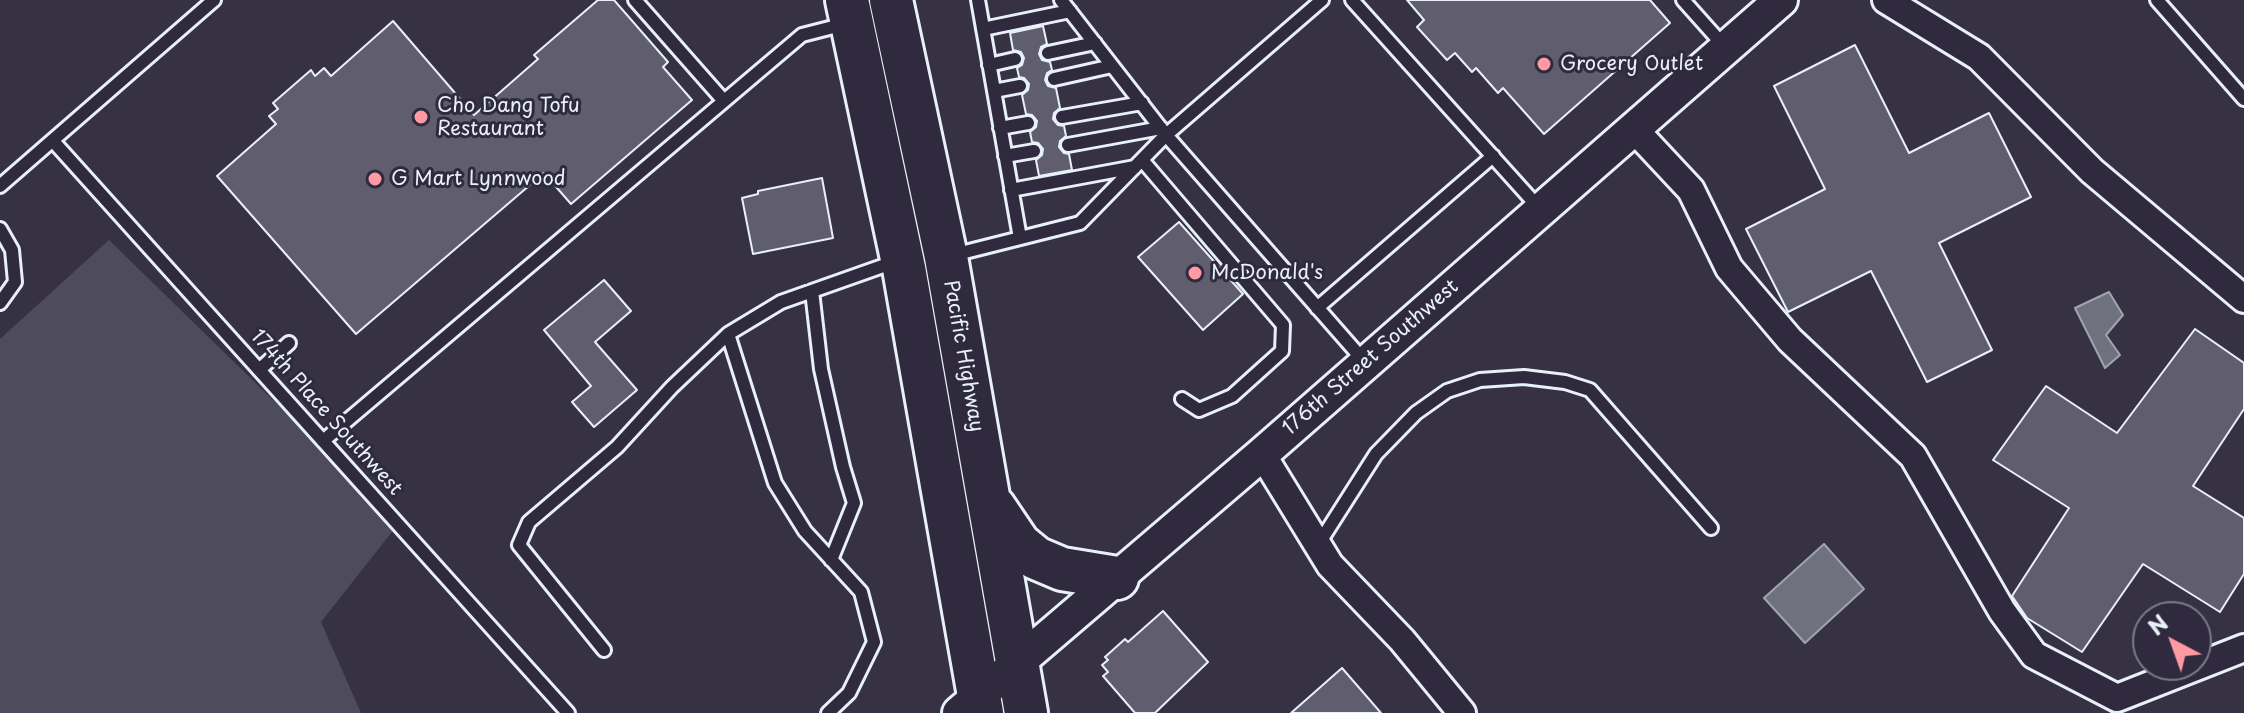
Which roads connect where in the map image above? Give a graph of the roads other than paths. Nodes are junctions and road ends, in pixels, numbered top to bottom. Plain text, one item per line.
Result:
1 (214, 0) edge
2 (635, 0) edge
3 (891, 0) edge
4 (978, 0) edge
5 (1061, 0) edge
6 (1322, 0) edge
7 (1352, 0) edge
8 (1683, 0) edge
9 (1781, 0) edge
10 (1886, 0) edge
11 (2157, 0) edge
12 (849, 11) edge
13 (1070, 11) junction
14 (983, 29) junction
15 (1095, 43) junction
16 (1726, 49) junction
17 (1048, 53) dead end
18 (1015, 59) dead end
19 (989, 65) junction
20 (1112, 66) junction
21 (1054, 79) dead end
22 (1020, 86) dead end
23 (994, 91) junction
24 (2244, 99) edge
25 (724, 101) junction
26 (1142, 103) junction
27 (1062, 117) dead end
28 (1028, 123) dead end
29 (1000, 128) junction
30 (1634, 129) junction
31 (1164, 131) junction
32 (53, 141) junction
33 (1068, 145) dead end
34 (1034, 151) dead end
35 (1005, 156) junction
36 (1493, 156) junction
37 (1138, 164) junction
38 (0, 186) edge
39 (1011, 190) junction
40 (1541, 210) junction
41 (0, 229) edge
42 (1020, 238) junction
43 (946, 257) junction
44 (902, 260) junction
45 (812, 291) junction
46 (2244, 299) edge
47 (0, 303) edge
48 (1317, 308) junction
49 (728, 334) junction
50 (289, 343) dead end
51 (1365, 363) junction
52 (259, 370) junction
53 (1182, 399) dead end
54 (323, 441) junction
55 (1262, 454) junction
56 (987, 498) junction
57 (1711, 528) dead end
58 (1318, 545) junction
59 (831, 560) junction
60 (1117, 578) junction
61 (2244, 648) edge
62 (604, 650) dead end
63 (1017, 663) junction
64 (974, 707) edge
65 (568, 713) edge
66 (828, 713) edge
67 (1026, 713) edge
68 (1462, 713) edge

1 - 32 lane
2 - 25 lane
3 - 43 highway, Pacific Highway
4 - 14 lane
5 - 13 lane
6 - 31 lane
7 - 36 lane
8 - 16 lane
9 - 16 street, 176th Street Southwest
10 - 46 street
11 - 24 lane
12 - 25 lane
12 - 44 highway
13 - 14 lane
13 - 15 lane
14 - 19 lane
15 - 17 lane
15 - 20 lane
16 - 30 street, 176th Street Southwest
18 - 19 lane
19 - 23 lane
20 - 21 lane
20 - 26 lane
22 - 23 lane
23 - 29 lane
25 - 54 lane
26 - 27 lane
26 - 31 lane
28 - 29 lane
29 - 35 lane
30 - 40 street, 176th Street Southwest
30 - 61 street
31 - 33 lane
31 - 37 lane
31 - 48 lane
32 - 38 lane
32 - 52 lane, 174th Place Southwest
34 - 35 lane
35 - 39 lane
36 - 40 lane
36 - 48 lane
37 - 39 lane
37 - 42 lane
37 - 53 lane
39 - 42 lane
40 - 51 street, 176th Street Southwest
41 - 47 lane
42 - 43 lane
43 - 56 highway, Pacific Highway
44 - 45 lane
44 - 64 highway
45 - 49 lane
45 - 59 lane
48 - 51 lane
49 - 59 lane
49 - 62 lane
50 - 52 lane
51 - 55 street, 176th Street Southwest
52 - 54 lane, 174th Place Southwest
54 - 65 lane, 174th Place Southwest
55 - 58 street
55 - 60 street, 176th Street Southwest
56 - 60 highway
56 - 63 highway, Pacific Highway
57 - 58 lane
58 - 68 street
59 - 66 lane
60 - 63 street, 176th Street Southwest
63 - 64 street, 176th Street Southwest
63 - 67 highway, Pacific Highway

